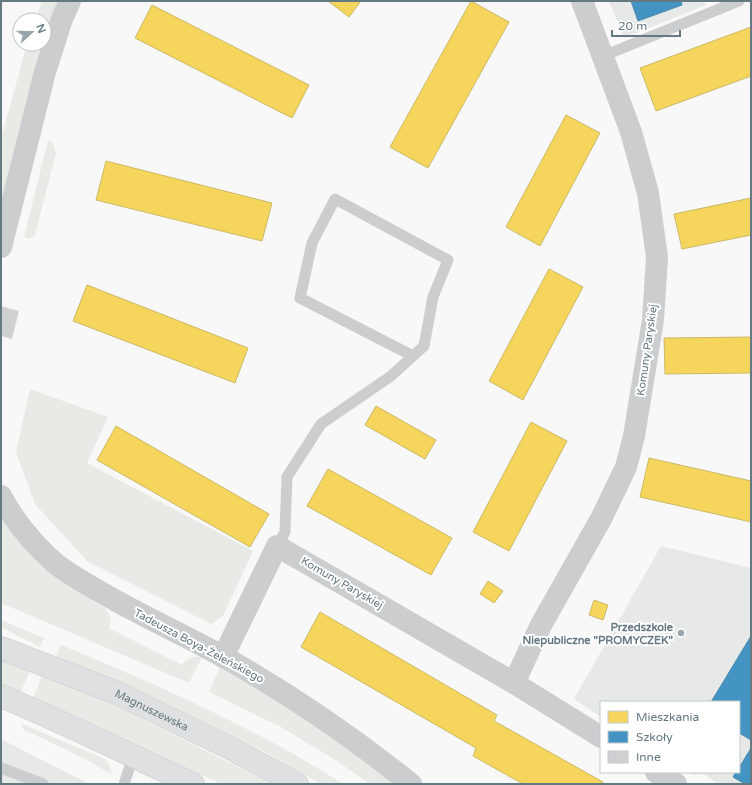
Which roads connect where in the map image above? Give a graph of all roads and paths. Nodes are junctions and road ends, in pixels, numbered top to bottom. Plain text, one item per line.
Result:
1 (70, 1) edge
2 (582, 1) edge
3 (739, 1) edge
4 (603, 56) junction
5 (1, 246) edge
6 (413, 356) junction
7 (1, 496) edge
8 (277, 546) junction
9 (1, 648) edge
10 (223, 657) junction
11 (514, 682) junction
12 (1, 696) edge
13 (600, 736) edge
14 (133, 757) junction
15 (1, 768) edge
16 (658, 773) edge
17 (43, 784) edge
18 (124, 784) edge
19 (193, 784) edge
20 (297, 784) edge
21 (411, 784) edge
22 (676, 784) edge

1 - 5 street
2 - 4 street, Komuny Paryskiej
3 - 4 lane
4 - 11 street, Komuny Paryskiej
6 - 6 lane
6 - 8 lane
7 - 10 street, Tadeusza Boya-Żeleńskiego
8 - 10 street
8 - 11 street, Komuny Paryskiej
9 - 20 street, Magnuszewska
10 - 21 street, Tadeusza Boya-Żeleńskiego
11 - 13 street, Komuny Paryskiej
12 - 14 street
14 - 18 lane
14 - 19 street
15 - 17 lane
16 - 22 street

